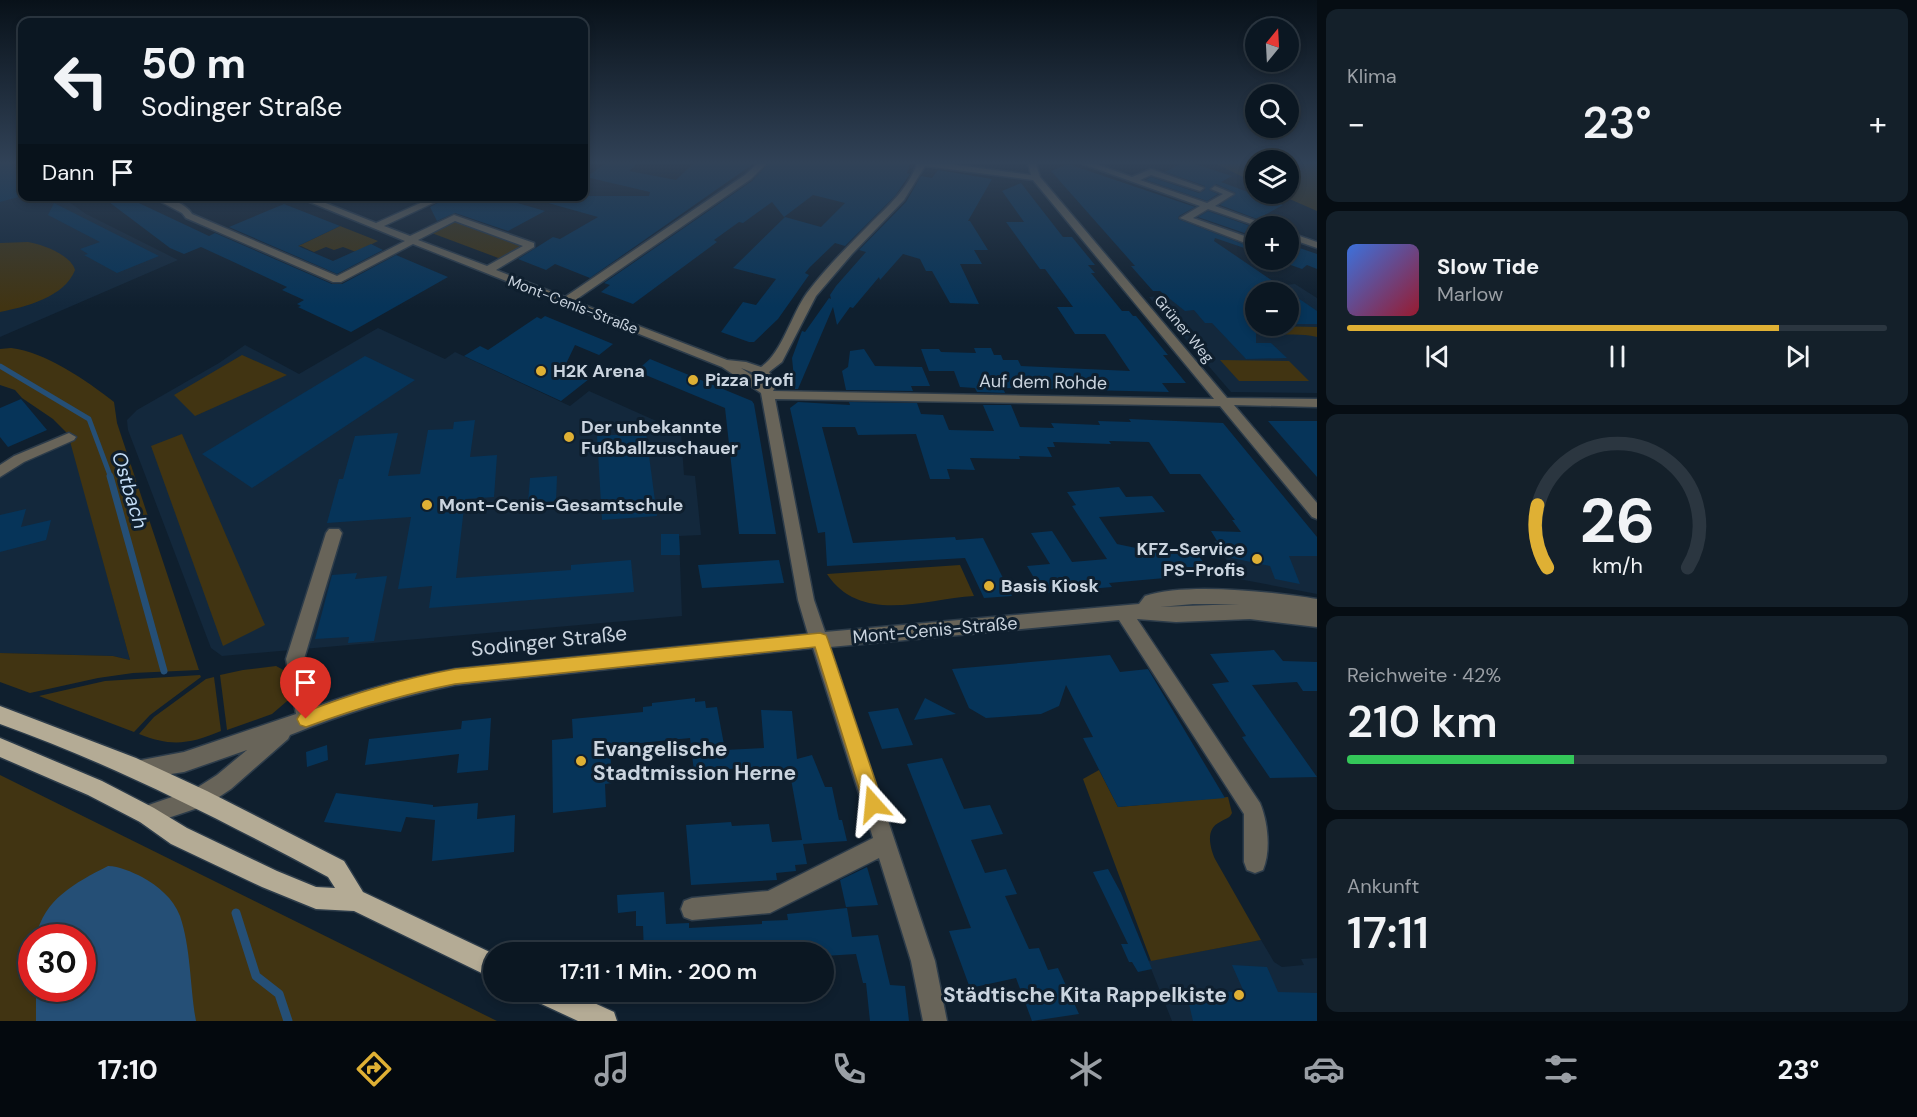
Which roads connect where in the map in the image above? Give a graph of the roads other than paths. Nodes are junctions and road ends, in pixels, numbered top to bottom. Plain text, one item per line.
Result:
1 (186, 212) edge
2 (337, 212) edge
3 (409, 212) edge
4 (697, 212) edge
5 (888, 212) edge
6 (1064, 212) edge
7 (1197, 212) edge
8 (1224, 212) edge
9 (1245, 219) edge
10 (375, 227) junction
11 (1299, 239) edge
12 (1245, 240) edge
13 (411, 241) junction
14 (1317, 245) edge
15 (487, 271) junction
16 (565, 302) junction
17 (726, 364) junction
18 (761, 372) junction
19 (768, 393) junction
20 (1224, 401) junction
21 (1317, 403) edge
22 (69, 437) dead end
23 (1, 469) edge
24 (1317, 513) edge
25 (334, 533) dead end
26 (1317, 606) edge
27 (1144, 611) junction
28 (1124, 613) junction
29 (1317, 620) edge
30 (820, 640) junction
31 (0, 715) edge
32 (298, 723) junction
33 (0, 747) edge
34 (138, 769) junction
35 (200, 798) junction
36 (147, 815) junction
37 (886, 843) junction
38 (1255, 862) dead end
39 (355, 900) junction
40 (692, 909) dead end
41 (483, 962) edge
42 (565, 1002) edge
43 (605, 1021) edge
44 (935, 1021) edge

1 - 13 street, Mont-Cenis-Straße
2 - 10 street, Mont-Cenis-Straße
3 - 10 street
4 - 16 street
5 - 18 street
6 - 20 street, Grüner Weg
7 - 12 street
8 - 9 street
10 - 13 street, Mont-Cenis-Straße
11 - 14 street
13 - 15 street, Mont-Cenis-Straße
13 - 15 street, Mont-Cenis-Straße
15 - 16 street, Mont-Cenis-Straße
16 - 17 street, Mont-Cenis-Straße
17 - 18 street, Mont-Cenis-Straße
17 - 19 street, Mont-Cenis-Straße
18 - 19 street
19 - 20 street, Auf dem Rohde
19 - 30 street
20 - 21 street, Auf dem Rohde
20 - 24 street, Grüner Weg
22 - 23 street
25 - 32 street
26 - 27 street, Mont-Cenis-Straße
27 - 28 street, Mont-Cenis-Straße
27 - 29 street, Mont-Cenis-Straße
28 - 30 street, Mont-Cenis-Straße
28 - 38 street
30 - 32 street, Sodinger Straße
30 - 37 street
31 - 34 main road
32 - 34 street, Sodinger Straße
32 - 35 street, Sodinger Straße
33 - 36 main road
34 - 35 main road
35 - 36 street, Sodinger Straße
35 - 39 main road
36 - 39 main road
37 - 40 street
37 - 44 street
39 - 41 main road
42 - 43 main road

